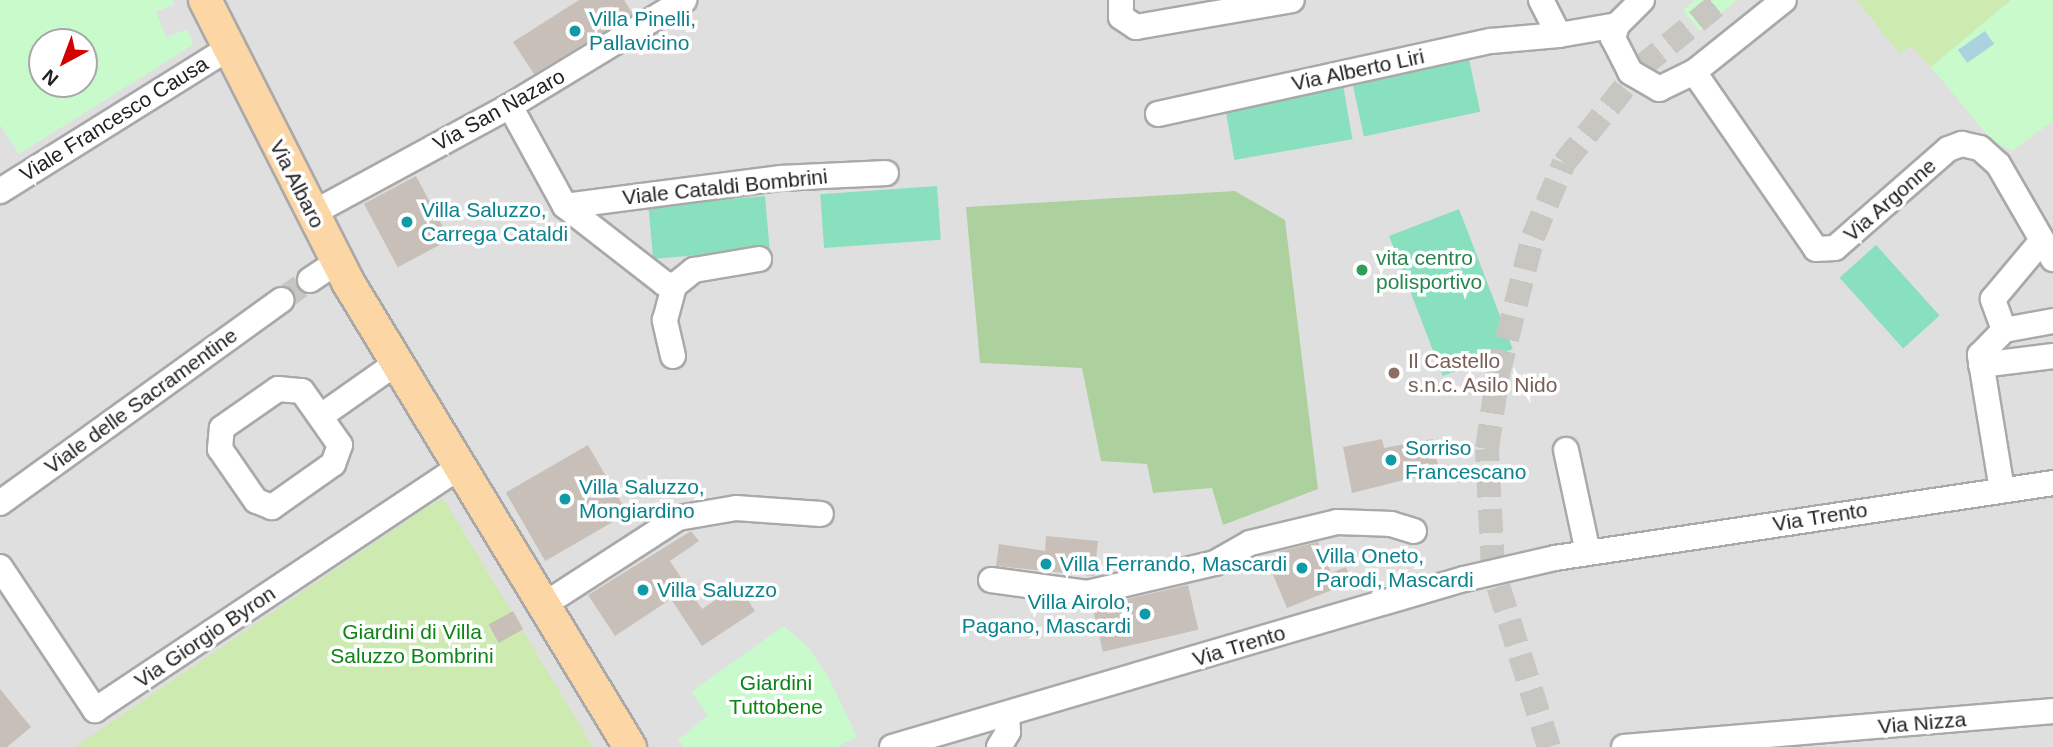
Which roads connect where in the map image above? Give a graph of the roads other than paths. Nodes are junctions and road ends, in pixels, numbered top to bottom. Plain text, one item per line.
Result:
1 (205, 0) edge
2 (684, 0) edge
3 (1121, 0) edge
4 (1292, 0) edge
5 (1541, 0) edge
6 (1642, 0) edge
7 (1784, 0) edge
8 (1616, 25) junction
9 (1559, 35) junction
10 (229, 48) junction
11 (1694, 72) junction
12 (510, 106) junction
13 (1158, 114) dead end
14 (886, 173) dead end
15 (0, 191) edge
16 (565, 206) junction
17 (311, 214) junction
18 (2047, 251) edge
19 (759, 259) dead end
20 (337, 262) junction
21 (310, 280) tunnel mouth
22 (674, 286) junction
23 (281, 300) tunnel mouth
24 (2000, 321) junction
25 (2053, 321) edge
26 (673, 356) dead end
27 (2053, 356) edge
28 (395, 364) junction
29 (1981, 365) junction
30 (321, 416) junction
31 (1566, 450) dead end
32 (457, 469) junction
33 (2053, 482) edge
34 (2002, 490) junction
35 (0, 503) edge
36 (821, 514) dead end
37 (1414, 531) dead end
38 (1588, 553) junction
39 (0, 566) edge
40 (991, 580) dead end
41 (542, 606) junction
42 (2053, 711) edge
43 (1007, 714) junction
44 (630, 747) edge
45 (892, 747) edge
46 (999, 747) edge
47 (1624, 747) edge

1 - 10 main road, Via Albaro
2 - 12 street, Via San Nazaro
3 - 4 street
5 - 9 street
6 - 8 street
7 - 11 street
8 - 9 street, Via Alberto Liri
8 - 11 street
9 - 13 street, Via Alberto Liri
10 - 15 street, Viale Francesco Causa
10 - 17 main road, Via Albaro
11 - 18 street, Via Argonne
12 - 16 street
12 - 17 street, Via San Nazaro
14 - 16 street, Viale Cataldi Bombrini
16 - 22 street
17 - 20 main road, Via Albaro
18 - 24 street
19 - 22 street
20 - 21 street
20 - 28 main road, Via Albaro
22 - 26 street
23 - 35 street, Viale delle Sacramentine
24 - 25 street
24 - 29 street
27 - 29 street
28 - 30 street
28 - 32 main road, Via Albaro
29 - 34 street
30 - 30 street
31 - 38 street
32 - 39 street, Via Giorgio Byron
32 - 41 main road, Via Albaro
33 - 34 street, Via Trento
34 - 38 street, Via Trento
36 - 41 street
37 - 40 street
38 - 43 street, Via Trento
41 - 44 main road, Via Albaro
42 - 47 street, Via Nizza
43 - 45 street, Via Trento
43 - 46 street

